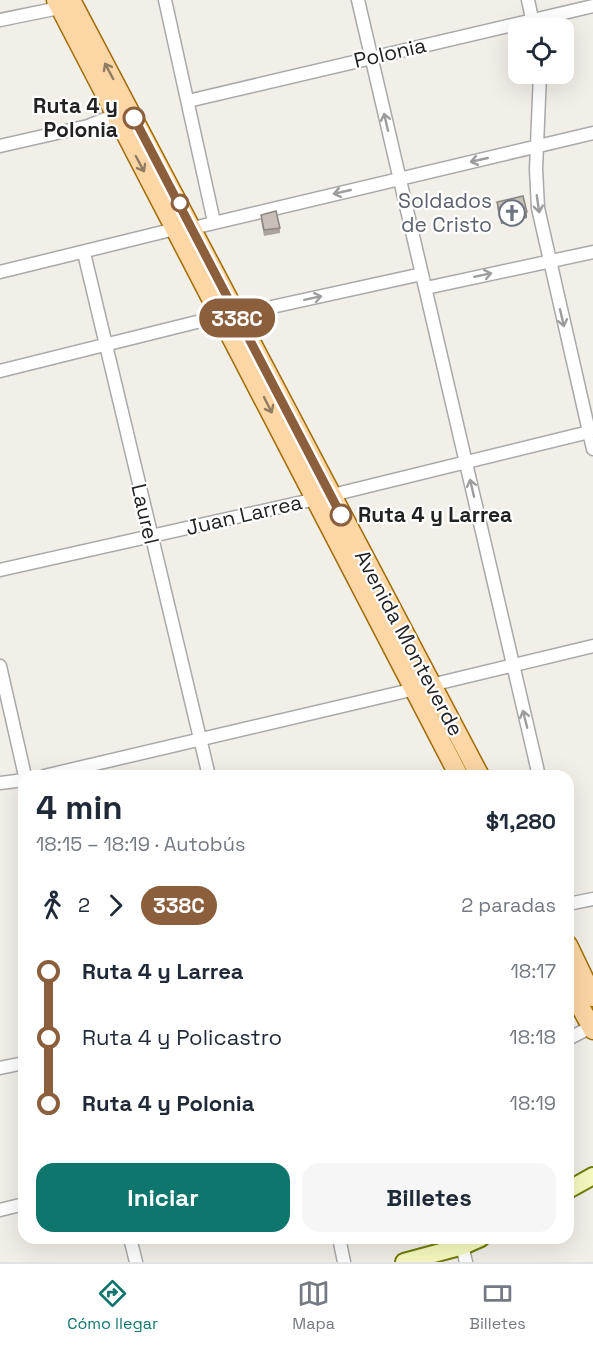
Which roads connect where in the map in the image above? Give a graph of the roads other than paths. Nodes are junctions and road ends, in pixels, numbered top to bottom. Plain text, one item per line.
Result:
1 (165, 0) edge
2 (358, 0) edge
3 (528, 0) edge
4 (66, 2) edge
5 (593, 6) edge
6 (532, 18) edge
7 (553, 18) edge
8 (0, 20) edge
9 (508, 29) edge
10 (371, 58) junction
11 (539, 84) edge
12 (188, 101) junction
13 (122, 112) junction
14 (593, 133) edge
15 (0, 146) edge
16 (536, 146) junction
17 (399, 179) junction
18 (214, 222) junction
19 (184, 229) junction
20 (593, 252) edge
21 (84, 253) junction
22 (549, 261) junction
23 (0, 272) edge
24 (422, 274) junction
25 (426, 288) junction
26 (228, 315) junction
27 (106, 346) junction
28 (0, 370) edge
29 (591, 432) edge
30 (593, 449) edge
31 (466, 461) junction
32 (323, 497) junction
33 (150, 536) junction
34 (0, 570) edge
35 (593, 646) edge
36 (0, 666) edge
37 (512, 666) junction
38 (423, 687) junction
39 (199, 739) junction
40 (22, 770) edge
41 (69, 770) edge
42 (207, 770) edge
43 (457, 770) edge
44 (476, 770) edge
45 (538, 770) edge
46 (18, 779) edge
47 (0, 783) edge
48 (593, 899) edge
49 (574, 901) edge
50 (574, 957) edge
51 (574, 995) edge
52 (593, 997) edge
53 (592, 1029) edge
54 (574, 1036) edge
55 (18, 1064) edge
56 (0, 1068) edge
57 (593, 1176) edge
58 (574, 1187) edge
59 (18, 1206) edge
60 (0, 1210) edge
61 (132, 1244) edge
62 (340, 1244) edge
63 (463, 1249) edge
64 (136, 1262) edge
65 (344, 1262) edge
66 (404, 1262) edge

1 - 12 street
2 - 10 street
3 - 6 street
4 - 8 street
4 - 13 main road, Avenida Monteverde
5 - 7 street, Polonia
9 - 10 street, Polonia
10 - 12 street, Polonia
17 -> 10 street
11 - 16 street
12 - 18 street
13 - 15 street
13 - 19 main road, Avenida Monteverde
14 - 16 street
16 -> 17 street
16 -> 22 street
17 -> 18 street
17 - 24 street
18 - 19 street
19 - 21 street
19 - 26 main road, Avenida Monteverde
20 - 22 street
21 - 23 street
21 - 27 street, Laurel
25 -> 22 street
22 -> 29 street
24 - 25 street
26 -> 24 street
25 - 31 street
26 - 27 street
26 - 32 main road, Avenida Monteverde
27 - 28 street
27 - 33 street, Laurel
29 - 30 street
29 - 31 street, Juan Larrea
31 - 32 street, Juan Larrea
37 -> 31 street
32 - 33 street, Juan Larrea
32 - 38 main road, Avenida Monteverde
33 - 34 street, Juan Larrea
33 - 39 street, Laurel
35 - 37 street
36 - 40 street
37 - 38 street
45 -> 37 street
38 - 39 street
38 - 43 main road, Avenida Monteverde
38 - 44 main road, Avenida Monteverde
39 - 41 street
39 - 42 street, Laurel
46 - 47 street
48 - 49 street
50 - 52 main road
51 - 53 main road
53 - 54 street
55 - 56 street
57 - 58 street
59 - 60 street
61 - 64 street
62 - 65 street
63 - 66 street

